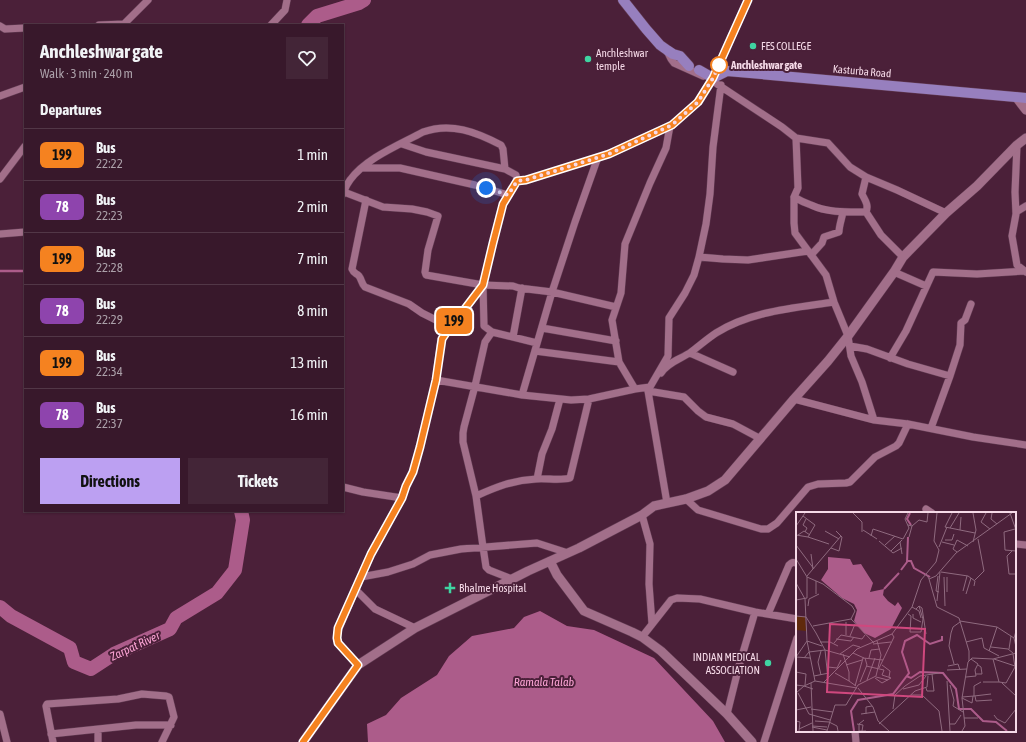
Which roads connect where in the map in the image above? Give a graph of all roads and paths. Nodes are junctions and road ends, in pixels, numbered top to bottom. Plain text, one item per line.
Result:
1 (148, 0) edge
2 (286, 0) edge
3 (748, 0) edge
4 (625, 2) edge
5 (123, 24) edge
6 (272, 24) edge
7 (0, 26) edge
8 (24, 28) edge
9 (667, 50) junction
10 (689, 66) dead end
11 (699, 70) dead end
12 (715, 81) junction
13 (24, 87) edge
14 (0, 96) edge
15 (1021, 97) edge
16 (1026, 110) edge
17 (670, 126) junction
18 (796, 138) junction
19 (1026, 138) edge
20 (402, 144) junction
21 (1017, 145) junction
22 (24, 147) edge
23 (598, 157) junction
24 (362, 168) junction
25 (505, 169) junction
26 (866, 177) junction
27 (0, 179) edge
28 (517, 181) junction
29 (344, 193) edge
30 (508, 195) junction
31 (794, 197) junction
32 (366, 200) junction
33 (1026, 206) edge
34 (843, 212) junction
35 (866, 212) junction
36 (1016, 212) junction
37 (946, 213) junction
38 (24, 232) edge
39 (0, 234) edge
40 (810, 253) junction
41 (699, 257) junction
42 (903, 257) junction
43 (894, 272) junction
44 (1026, 272) edge
45 (483, 285) junction
46 (926, 286) junction
47 (522, 288) junction
48 (552, 292) junction
49 (834, 302) junction
50 (971, 304) dead end
51 (616, 307) junction
52 (450, 327) junction
53 (542, 328) junction
54 (492, 332) junction
55 (848, 336) junction
56 (513, 337) junction
57 (616, 341) junction
58 (850, 346) junction
59 (536, 347) junction
60 (690, 353) junction
61 (890, 358) junction
62 (619, 362) junction
63 (732, 372) dead end
64 (950, 376) junction
65 (436, 380) junction
66 (475, 386) junction
67 (651, 388) junction
68 (635, 389) junction
69 (522, 394) junction
70 (560, 399) junction
71 (589, 399) junction
72 (794, 399) junction
73 (874, 420) junction
74 (908, 424) junction
75 (931, 428) junction
76 (761, 439) junction
77 (1026, 445) edge
78 (537, 479) junction
79 (344, 486) edge
80 (476, 496) junction
81 (402, 498) junction
82 (686, 499) junction
83 (667, 503) junction
84 (642, 515) junction
85 (1016, 544) edge
86 (1026, 545) edge
87 (482, 547) junction
88 (568, 553) junction
89 (550, 561) junction
90 (796, 563) edge
91 (361, 577) junction
92 (512, 579) junction
93 (356, 590) junction
94 (755, 612) junction
95 (768, 614) junction
96 (796, 619) edge
97 (652, 624) junction
98 (415, 628) junction
99 (642, 637) junction
100 (796, 641) edge
101 (358, 665) junction
102 (0, 714) edge
103 (727, 714) junction
104 (171, 725) junction
105 (98, 729) junction
106 (855, 732) edge
107 (52, 738) edge
108 (7, 742) edge
109 (98, 742) edge
110 (162, 742) edge
111 (303, 742) edge
112 (752, 742) edge
113 (764, 742) edge
114 (856, 742) edge

1 - 5 street
2 - 6 street
3 - 12 street
4 - 9 main road
7 - 8 street
9 - 10 main road
9 - 12 street
11 - 12 main road
12 - 15 main road, Kasturba Road
12 - 17 street
12 - 18 street
12 - 41 street
13 - 14 street
15 - 16 street
17 - 23 street
17 - 51 street
18 - 26 street
18 - 31 street
19 - 21 street
20 - 24 street
20 - 25 street
20 - 25 street
21 - 36 street
21 - 37 street
22 - 27 street
23 - 28 street
23 - 48 street
24 - 29 street
24 - 30 street
25 - 28 street
26 - 35 street
26 - 37 street
28 - 30 street
29 - 32 street
30 - 45 street
31 - 34 street
31 - 40 street
32 - 45 street
32 - 52 street
33 - 36 street
34 - 35 street
34 - 40 street
35 - 42 street
36 - 44 street
37 - 42 street
38 - 39 street
40 - 41 street
40 - 49 street
41 - 67 street
42 - 43 street
43 - 46 street
43 - 55 street
44 - 46 street
45 - 47 street
45 - 52 street
45 - 54 street
46 - 61 street
47 - 48 street
47 - 56 street
48 - 51 street
48 - 53 street
49 - 55 street
49 - 60 street
50 - 64 street
51 - 57 street
52 - 65 street
53 - 57 street
53 - 59 street
54 - 56 street
54 - 66 street
55 - 58 street
55 - 72 street
56 - 59 street
57 - 62 street
58 - 61 street
58 - 73 street
59 - 62 street
59 - 69 street
60 - 63 street
60 - 67 street
61 - 64 street
62 - 68 street
64 - 75 street
65 - 66 street
65 - 81 street
66 - 69 street
66 - 80 street
67 - 68 street
67 - 76 street
67 - 83 street
68 - 71 street
69 - 70 street
70 - 71 street
70 - 78 street
71 - 78 street
72 - 73 street
72 - 76 street
73 - 74 street
74 - 75 street
74 - 82 street
75 - 77 street
76 - 82 street
78 - 80 street
79 - 81 street
80 - 87 street
81 - 91 street
82 - 83 street
83 - 84 street
84 - 88 street
84 - 97 street
85 - 86 street
87 - 88 street
87 - 91 street
87 - 92 street
88 - 89 street
89 - 92 street
89 - 99 street
90 - 95 street
91 - 93 street
92 - 98 street
93 - 98 street
93 - 101 street
94 - 95 street
94 - 97 street
94 - 103 street
95 - 96 street
97 - 99 street
98 - 101 street
99 - 103 street
100 - 113 street
101 - 111 street
102 - 108 street
103 - 112 street
104 - 105 street
104 - 107 street
104 - 110 street
105 - 107 street
105 - 109 street
106 - 114 street

